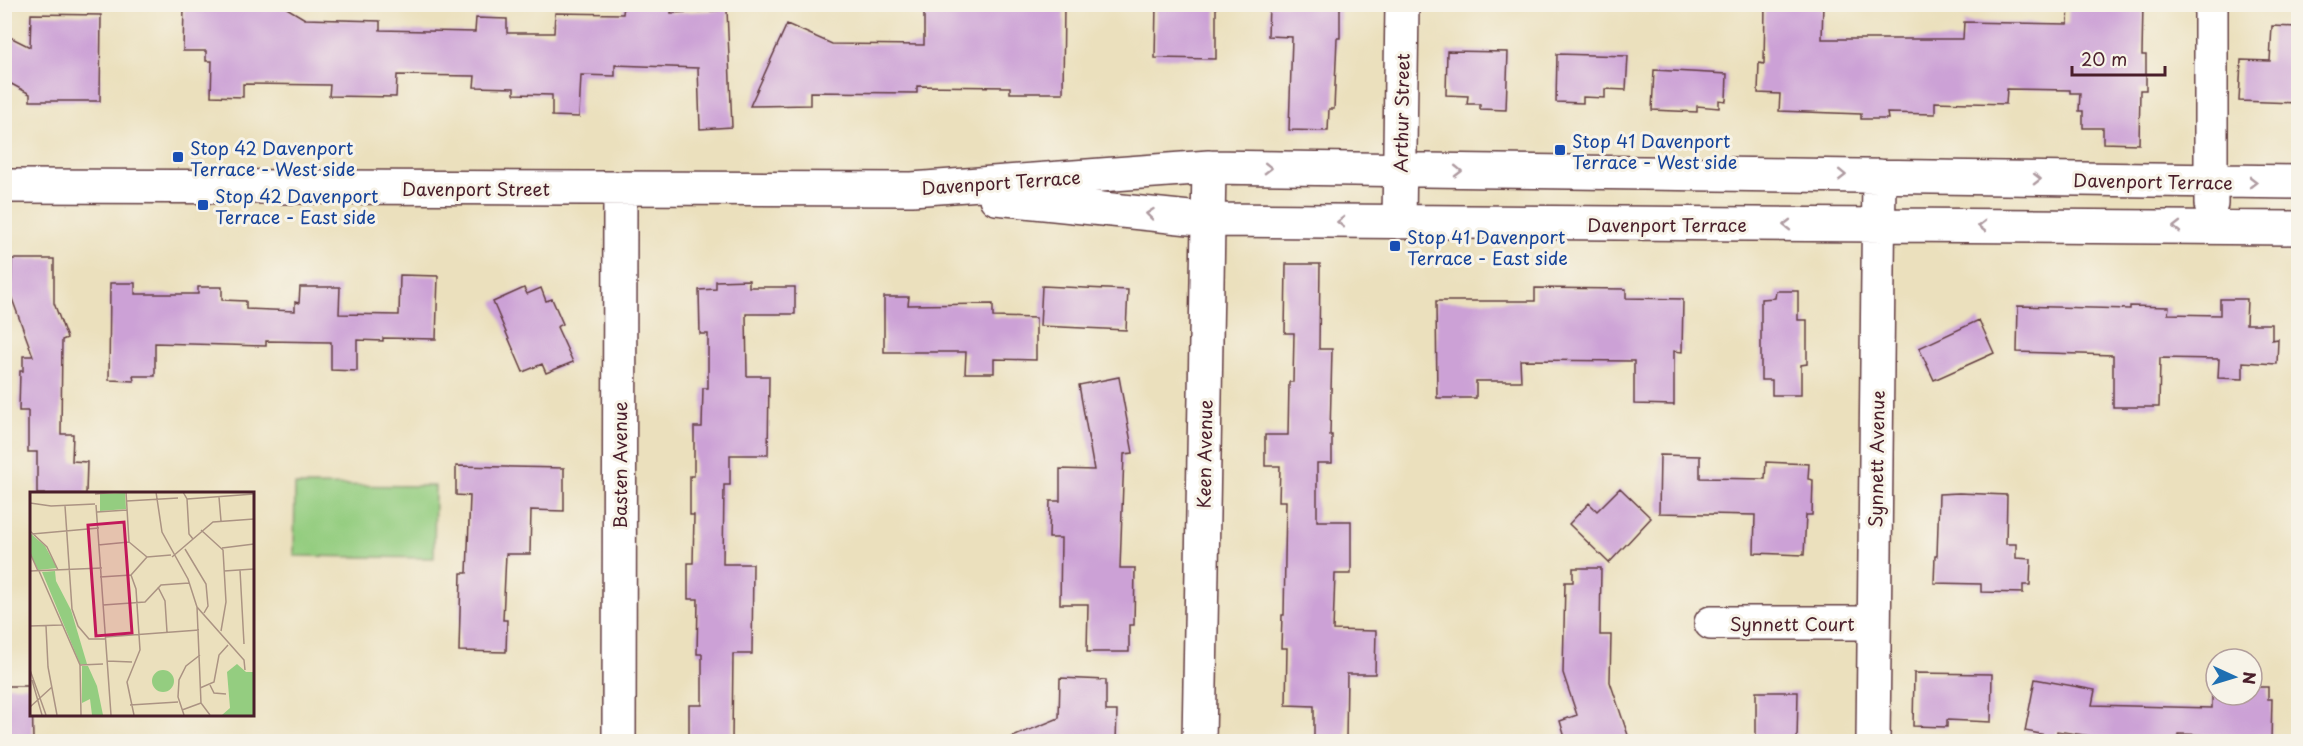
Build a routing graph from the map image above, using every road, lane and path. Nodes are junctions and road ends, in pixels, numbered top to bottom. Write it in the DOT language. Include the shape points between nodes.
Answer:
graph roads {
  1 [pos="1402,4"];
  2 [pos="2211,4"];
  3 [pos="1209,167"];
  4 [pos="1400,170"];
  5 [pos="1880,176"];
  6 [pos="2211,182"];
  7 [pos="2298,182"];
  8 [pos="4,186"];
  9 [pos="620,189"];
  10 [pos="912,189"];
  11 [pos="1209,220"];
  12 [pos="1399,222"];
  13 [pos="1880,225"];
  14 [pos="2211,227"];
  15 [pos="2298,228"];
  16 [pos="1712,622"];
  17 [pos="1873,623"];
  18 [pos="619,741"];
  19 [pos="1199,741"];
  20 [pos="1873,741"];
  1 -- 4 [label="street, Arthur Street"];
  2 -- 6 [label="street"];
  3 -- 4 [label="street, Davenport Terrace, one-way"];
  3 -- 10 [label="street, Davenport Terrace"];
  3 -- 11 [label="street, Keen Avenue"];
  4 -- 5 [label="street, Davenport Terrace, one-way"];
  4 -- 12 [label="street, Arthur Street"];
  5 -- 6 [label="street, Davenport Terrace, one-way"];
  5 -- 13 [label="street, Synnett Avenue"];
  6 -- 7 [label="street, Davenport Terrace, one-way"];
  6 -- 14 [label="street"];
  8 -- 9 [label="street, Davenport Street"];
  9 -- 10 [label="street, Davenport Street"];
  9 -- 18 [label="street, Basten Avenue"];
  11 -- 10 [label="street, Davenport Terrace, one-way"];
  12 -- 11 [label="street, Davenport Terrace, one-way"];
  11 -- 19 [label="street, Keen Avenue"];
  13 -- 12 [label="street, Davenport Terrace, one-way"];
  14 -- 13 [label="street, Davenport Terrace, one-way"];
  13 -- 17 [label="street, Synnett Avenue"];
  14 -- 15 [label="street, Davenport Terrace"];
  16 -- 17 [label="street, Synnett Court"];
  17 -- 20 [label="street, Synnett Avenue"];
}
